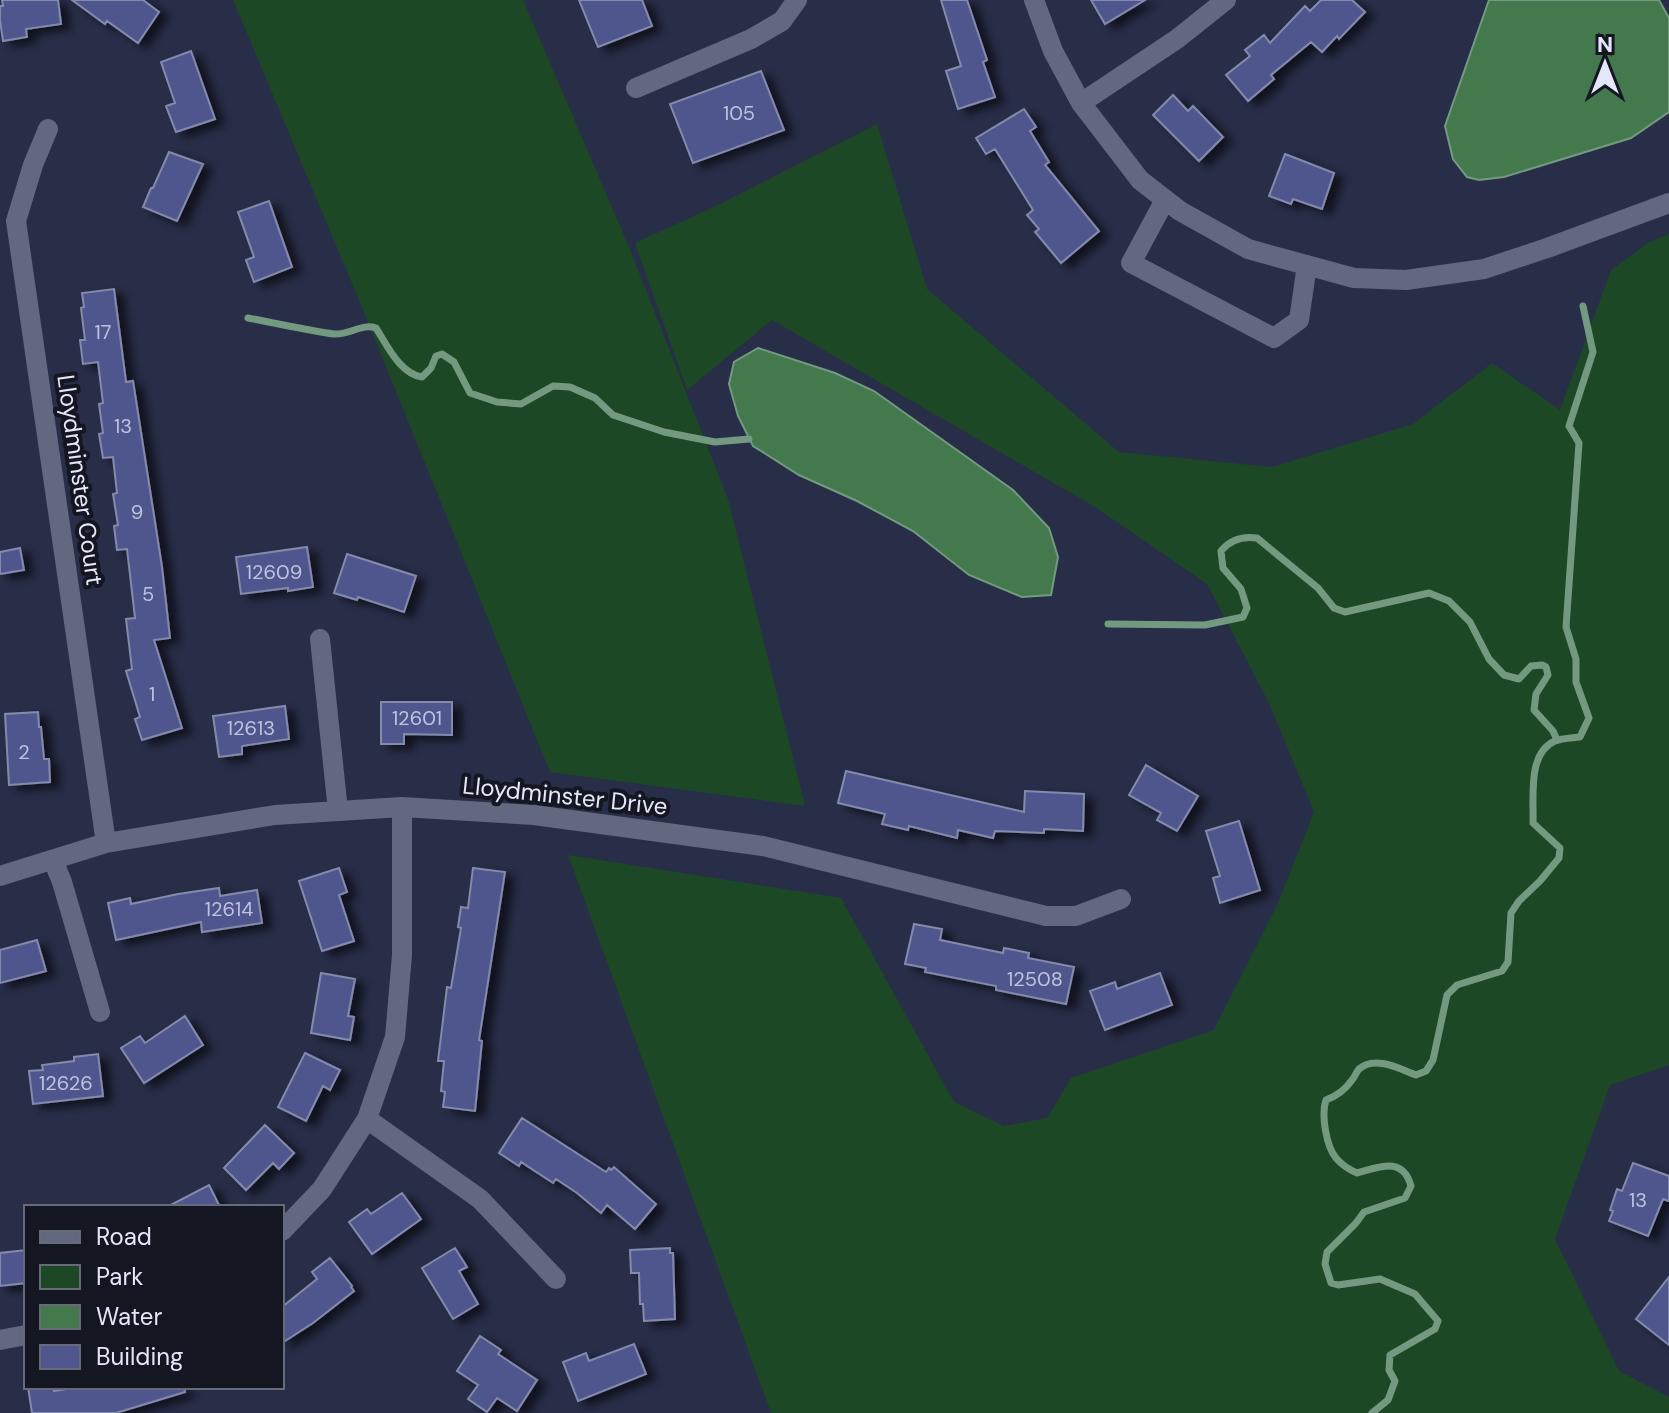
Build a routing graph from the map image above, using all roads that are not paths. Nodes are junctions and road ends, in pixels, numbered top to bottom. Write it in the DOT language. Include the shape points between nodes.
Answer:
graph roads {
  1 [pos="797,0"];
  2 [pos="1034,0"];
  3 [pos="1226,0"];
  4 [pos="636,88"];
  5 [pos="1081,103"];
  6 [pos="48,129"];
  7 [pos="1165,200"];
  8 [pos="1669,203"];
  9 [pos="1307,265"];
  10 [pos="320,639"];
  11 [pos="402,807"];
  12 [pos="338,811"];
  13 [pos="106,843"];
  14 [pos="53,860"];
  15 [pos="0,876"];
  16 [pos="1121,899"];
  17 [pos="100,1012"];
  18 [pos="367,1119"];
  19 [pos="284,1229"];
  20 [pos="556,1279"];
  21 [pos="24,1335"];
  22 [pos="0,1340"];
  1 -- 4 [label="street" via="782,21 751,39"];
  2 -- 5 [label="street"];
  3 -- 5 [label="street"];
  5 -- 7 [label="street" via="1140,180"];
  6 -- 13 [label="street, Lloydminster Court" via="16,221"];
  7 -- 9 [label="street" via="1248,249"];
  7 -- 9 [label="street" via="1131,263 1274,338 1299,320"];
  8 -- 9 [label="street" via="1484,269 1406,280 1354,278"];
  10 -- 12 [label="street"];
  11 -- 12 [label="street, Lloydminster Drive"];
  11 -- 16 [label="street, Lloydminster Drive" via="534,815 763,846 1046,916 1076,916"];
  11 -- 18 [label="street" via="402,955 395,1037"];
  12 -- 13 [label="street, Lloydminster Drive" via="275,815"];
  13 -- 14 [label="street, Lloydminster Drive"];
  14 -- 15 [label="street, Lloydminster Drive"];
  14 -- 17 [label="street"];
  18 -- 19 [label="street" via="322,1189"];
  18 -- 20 [label="street" via="480,1199"];
  21 -- 22 [label="street"];
}
